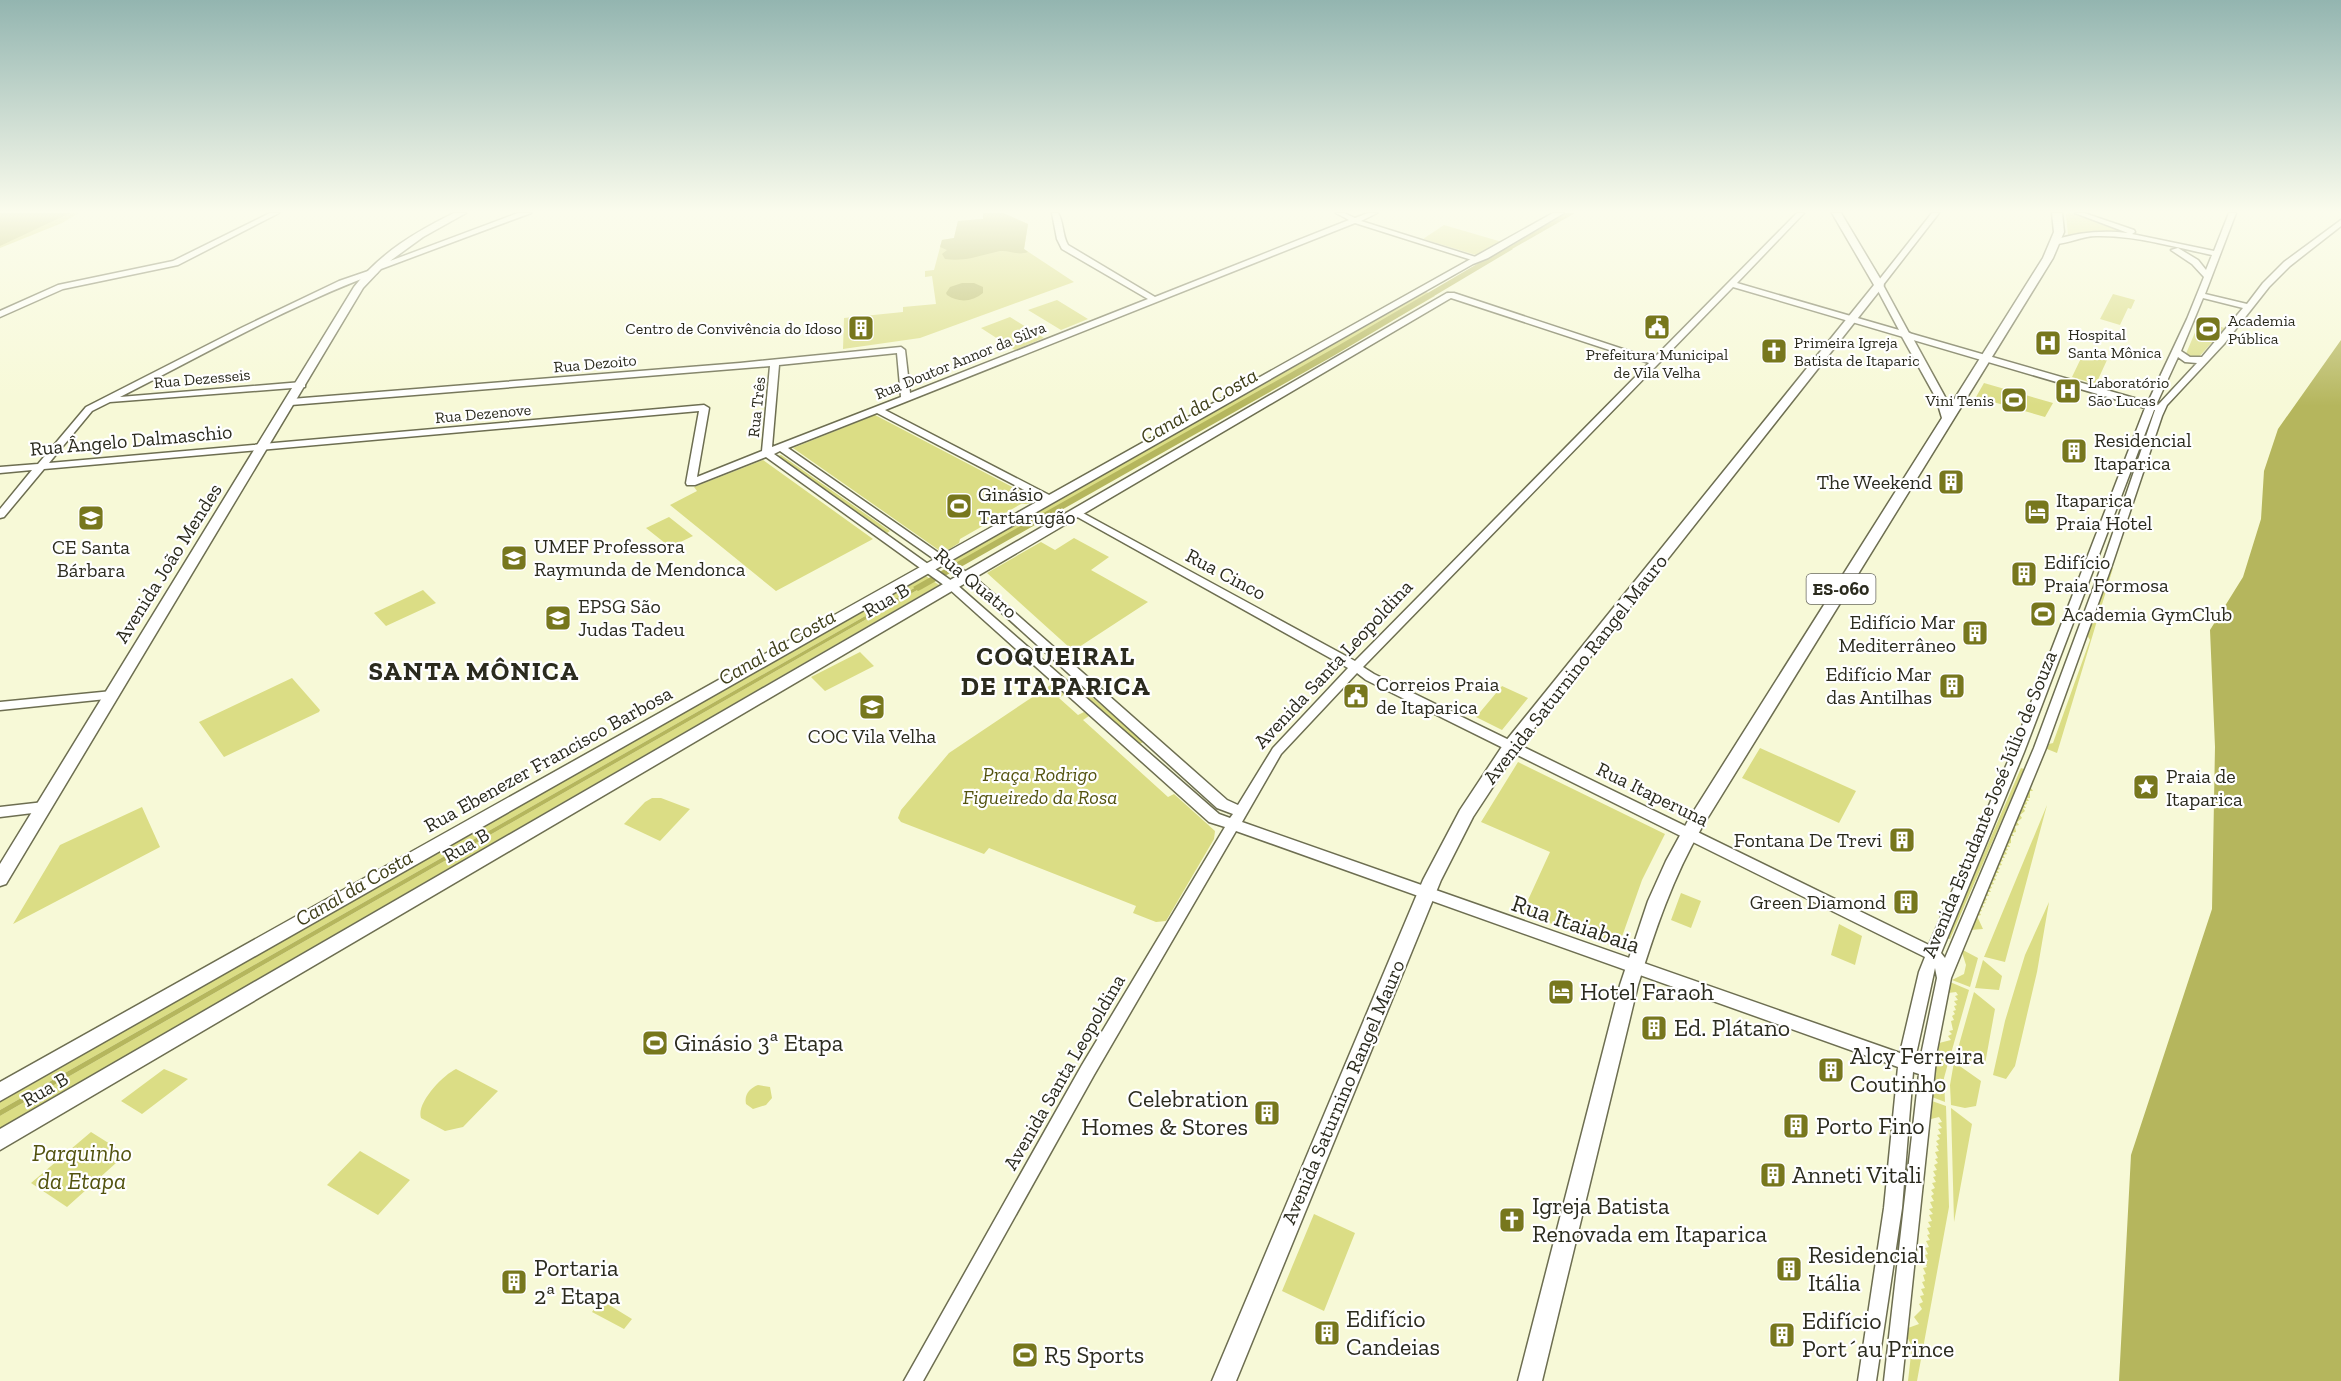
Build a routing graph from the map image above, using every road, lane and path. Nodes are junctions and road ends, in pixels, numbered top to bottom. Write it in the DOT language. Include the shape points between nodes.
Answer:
graph roads {
  1 [pos="106,277"];
  2 [pos="360,277"];
  3 [pos="368,277"];
  4 [pos="1117,277"];
  5 [pos="1212,277"];
  6 [pos="1455,277"];
  7 [pos="1737,277"];
  8 [pos="1874,277"];
  9 [pos="1884,277"];
  10 [pos="2035,277"];
  11 [pos="2208,277"];
  12 [pos="2274,277"];
  13 [pos="1730,284"];
  14 [pos="1878,285"];
  15 [pos="1438,291"];
  16 [pos="2200,296"];
  17 [pos="1155,300"];
  18 [pos="2249,308"];
  19 [pos="0,314"];
  20 [pos="1851,319"];
  21 [pos="1906,335"];
  22 [pos="2177,352"];
  23 [pos="1986,358"];
  24 [pos="2204,360"];
  25 [pos="1654,362"];
  26 [pos="775,363"];
  27 [pos="302,385"];
  28 [pos="906,399"];
  29 [pos="105,401"];
  30 [pos="291,402"];
  31 [pos="2156,408"];
  32 [pos="877,409"];
  33 [pos="1948,418"];
  34 [pos="264,447"];
  35 [pos="781,448"];
  36 [pos="767,453"];
  37 [pos="40,467"];
  38 [pos="0,470"];
  39 [pos="691,483"];
  40 [pos="1049,499"];
  41 [pos="1077,514"];
  42 [pos="0,515"];
  43 [pos="937,565"];
  44 [pos="956,579"];
  45 [pos="1356,667"];
  46 [pos="112,695"];
  47 [pos="0,706"];
  48 [pos="1152,742"];
  49 [pos="1511,746"];
  50 [pos="1138,751"];
  51 [pos="1182,767"];
  52 [pos="1167,777"];
  53 [pos="44,807"];
  54 [pos="1239,811"];
  55 [pos="0,812"];
  56 [pos="1231,825"];
  57 [pos="1689,834"];
  58 [pos="0,879"];
  59 [pos="1426,895"];
  60 [pos="1933,954"];
  61 [pos="1634,968"];
  62 [pos="1944,978"];
  63 [pos="1906,1062"];
  64 [pos="1927,1070"];
  65 [pos="0,1092"];
  66 [pos="0,1140"];
  67 [pos="913,1381"];
  68 [pos="1224,1381"];
  69 [pos="1530,1381"];
  70 [pos="1867,1381"];
  71 [pos="1893,1381"];
  1 -- 19 [label="street" via="61,287"];
  2 -- 29 [label="street" via="265,320"];
  3 -- 27 [label="main road, Avenida João Mendes"];
  4 -- 17 [label="street"];
  5 -- 17 [label="street, Rua Doutor Annor da Silva"];
  6 -- 15 [label="main road"];
  7 -- 13 [label="street, Avenida Santa Leopoldina"];
  8 -- 14 [label="main road"];
  9 -- 14 [label="street, Avenida Saturnino Rangel Mauro"];
  10 -- 23 [label="main road, ES-060"];
  11 -- 16 [label="street"];
  12 -- 18 [label="street, Avenida Estudante José Júlio de Souza"];
  13 -- 20 [label="street"];
  13 -- 25 [label="street, Avenida Santa Leopoldina"];
  14 -- 20 [label="main road, Avenida Saturnino Rangel Mauro"];
  14 -- 21 [label="street"];
  15 -- 25 [label="street"];
  15 -- 40 [label="main road, Rua Ebenezer Francisco Barbosa"];
  15 -- 41 [label="main road, Rua B"];
  16 -- 18 [label="street"];
  16 -- 22 [label="street"];
  17 -- 28 [label="street, Rua Doutor Annor da Silva"];
  18 -- 24 [label="street, Avenida Estudante José Júlio de Souza"];
  20 -- 21 [label="street"];
  20 -- 49 [label="main road, Avenida Saturnino Rangel Mauro"];
  21 -- 23 [label="street"];
  21 -- 33 [label="main road" via="1942,398"];
  22 -- 24 [label="street" via="2188,360"];
  22 -- 31 [label="street"];
  23 -- 31 [label="street"];
  23 -- 33 [label="main road, ES-060"];
  24 -- 31 [label="street, Avenida Estudante José Júlio de Souza"];
  25 -- 45 [label="street, Avenida Santa Leopoldina"];
  26 -- 28 [label="street, Rua Dezoito" via="901,350"];
  26 -- 30 [label="street, Rua Dezoito"];
  26 -- 36 [label="street, Rua Três"];
  27 -- 29 [label="street, Rua Dezesseis"];
  27 -- 30 [label="main road, Avenida João Mendes"];
  28 -- 32 [label="street, Rua Doutor Annor da Silva"];
  29 -- 37 [label="street" via="89,409"];
  30 -- 34 [label="main road, Avenida João Mendes"];
  31 -- 60 [label="street, Avenida Estudante José Júlio de Souza"];
  31 -- 62 [label="street, Avenida Estudante José Júlio de Souza" via="2040,748"];
  32 -- 35 [label="street, Rua Doutor Annor da Silva"];
  32 -- 40 [label="street"];
  33 -- 57 [label="main road, ES-060"];
  34 -- 37 [label="street, Rua Ângelo Dalmaschio"];
  34 -- 39 [label="street, Rua Dezenove" via="704,408"];
  34 -- 46 [label="main road, Avenida João Mendes"];
  35 -- 36 [label="street, Rua Doutor Annor da Silva"];
  35 -- 43 [label="street, Rua Quatro"];
  36 -- 39 [label="street, Rua Doutor Annor da Silva"];
  36 -- 43 [label="street, Rua Quatro"];
  37 -- 38 [label="street, Rua Ângelo Dalmaschio"];
  37 -- 42 [label="street"];
  40 -- 43 [label="main road, Rua Ebenezer Francisco Barbosa"];
  41 -- 44 [label="main road, Rua B"];
  41 -- 45 [label="street, Rua Cinco"];
  43 -- 44 [label="street, Rua Quatro"];
  43 -- 44 [label="street, Rua Quatro"];
  43 -- 65 [label="main road, Rua Ebenezer Francisco Barbosa"];
  44 -- 48 [label="street, Rua Quatro"];
  44 -- 50 [label="street, Rua Quatro"];
  44 -- 66 [label="main road, Rua B"];
  45 -- 49 [label="street, Rua Itaperuna"];
  45 -- 54 [label="street, Avenida Santa Leopoldina" via="1283,743"];
  46 -- 47 [label="street"];
  46 -- 53 [label="main road, Avenida João Mendes"];
  48 -- 50 [label="street"];
  48 -- 51 [label="street, Rua Quatro"];
  49 -- 57 [label="street, Rua Itaperuna"];
  49 -- 59 [label="main road, Avenida Saturnino Rangel Mauro" via="1459,827"];
  50 -- 52 [label="street, Rua Quatro"];
  51 -- 52 [label="street"];
  51 -- 54 [label="street, Rua Quatro" via="1225,806"];
  52 -- 56 [label="street, Rua Quatro" via="1210,816"];
  53 -- 55 [label="street"];
  53 -- 58 [label="main road, Avenida João Mendes"];
  54 -- 56 [label="street, Avenida Santa Leopoldina"];
  56 -- 59 [label="street, Rua Itaiabaia"];
  56 -- 67 [label="street, Avenida Santa Leopoldina"];
  57 -- 60 [label="street, Rua Itaperuna"];
  57 -- 61 [label="main road, ES-060" via="1654,907"];
  59 -- 61 [label="street, Rua Itaiabaia"];
  59 -- 68 [label="main road, Avenida Saturnino Rangel Mauro"];
  60 -- 62 [label="street" via="1942,964"];
  60 -- 63 [label="street, Avenida Estudante José Júlio de Souza"];
  61 -- 63 [label="street, Rua Itaiabaia"];
  61 -- 69 [label="main road, ES-060"];
  62 -- 64 [label="street, Avenida Estudante José Júlio de Souza"];
  63 -- 64 [label="street, Rua Itaiabaia"];
  63 -- 70 [label="street, Avenida Estudante José Júlio de Souza" via="1893,1208"];
  64 -- 71 [label="street, Avenida Estudante José Júlio de Souza"];
}
